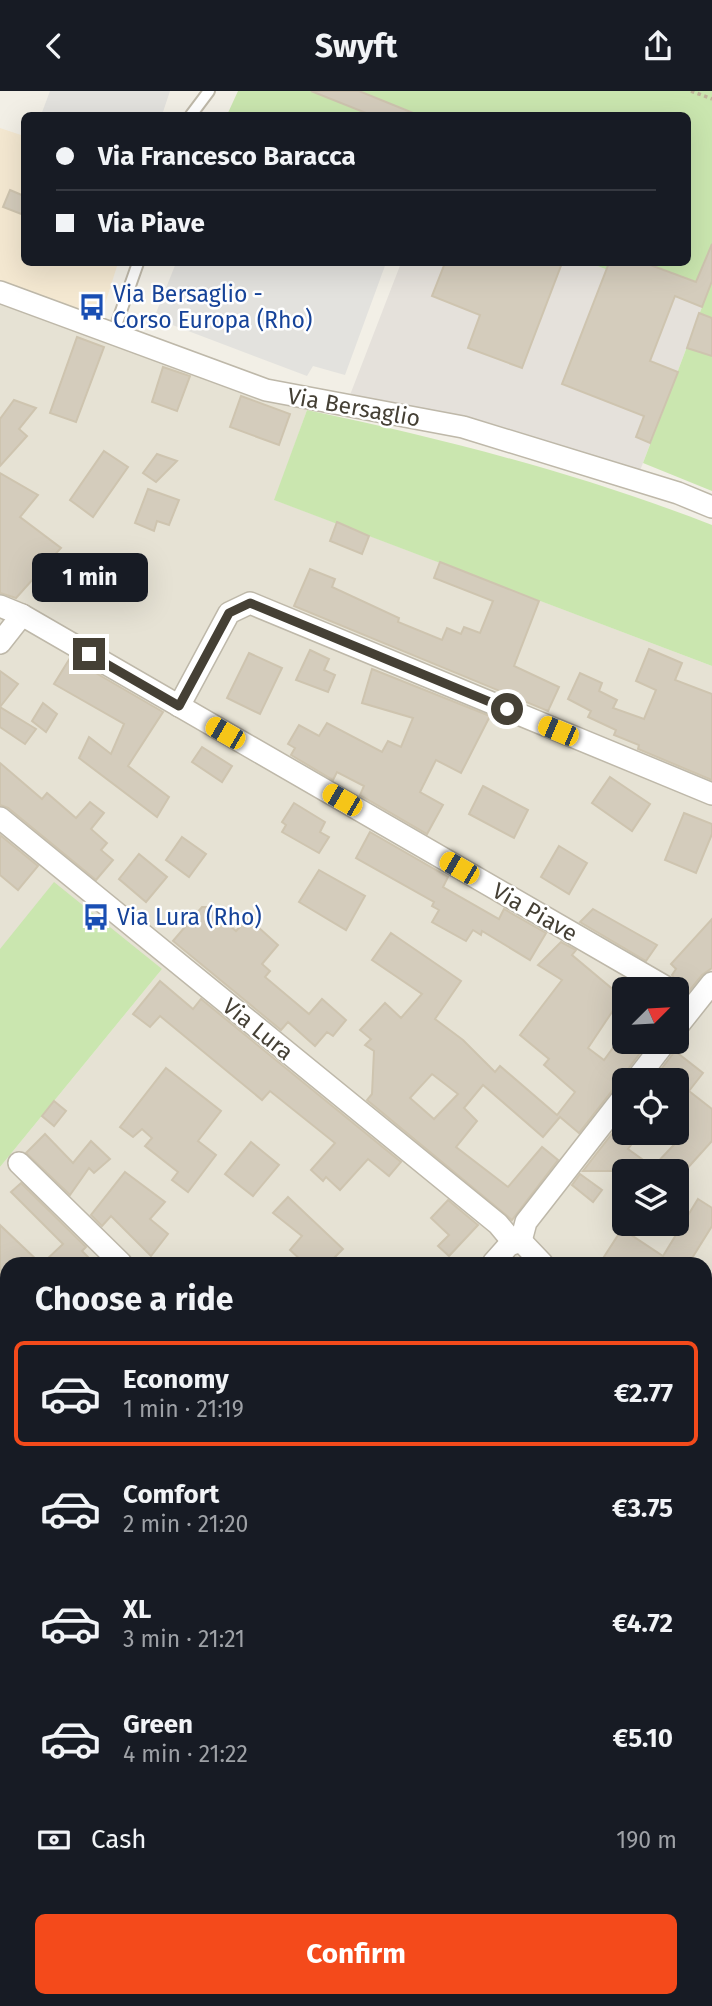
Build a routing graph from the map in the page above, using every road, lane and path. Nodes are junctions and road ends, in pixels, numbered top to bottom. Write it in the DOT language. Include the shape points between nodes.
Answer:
graph roads {
  1 [pos="209,91"];
  2 [pos="691,91"];
  3 [pos="712,99"];
  4 [pos="193,112"];
  5 [pos="137,266"];
  6 [pos="0,292"];
  7 [pos="113,334"];
  8 [pos="712,507"];
  9 [pos="0,606"];
  10 [pos="22,615"];
  11 [pos="0,643"];
  12 [pos="179,706"];
  13 [pos="712,794"];
  14 [pos="0,818"];
  15 [pos="648,977"];
  16 [pos="712,983"];
  17 [pos="690,997"];
  18 [pos="656,1054"];
  19 [pos="645,1068"];
  20 [pos="612,1112"];
  21 [pos="19,1163"];
  22 [pos="517,1242"];
  23 [pos="115,1257"];
  24 [pos="498,1257"];
  25 [pos="535,1257"];
  1 -- 4 [label="lane"];
  2 -- 3 [label="path"];
  5 -- 7 [label="lane"];
  6 -- 7 [label="street, Via Bersaglio"];
  7 -- 8 [label="street, Via Bersaglio" via="282,394 463,427"];
  9 -- 10 [label="street, Via Piave"];
  10 -- 11 [label="street"];
  10 -- 12 [label="street, Via Piave"];
  12 -- 13 [label="street" via="229,613 250,603"];
  12 -- 15 [label="street, Via Piave"];
  14 -- 22 [label="street, Via Lura"];
  16 -- 17 [label="street"];
  18 -- 19 [label="street"];
  20 -- 22 [label="street" via="526,1222"];
  21 -- 23 [label="street"];
  22 -- 24 [label="street"];
  22 -- 25 [label="street, Via Lura"];
}
